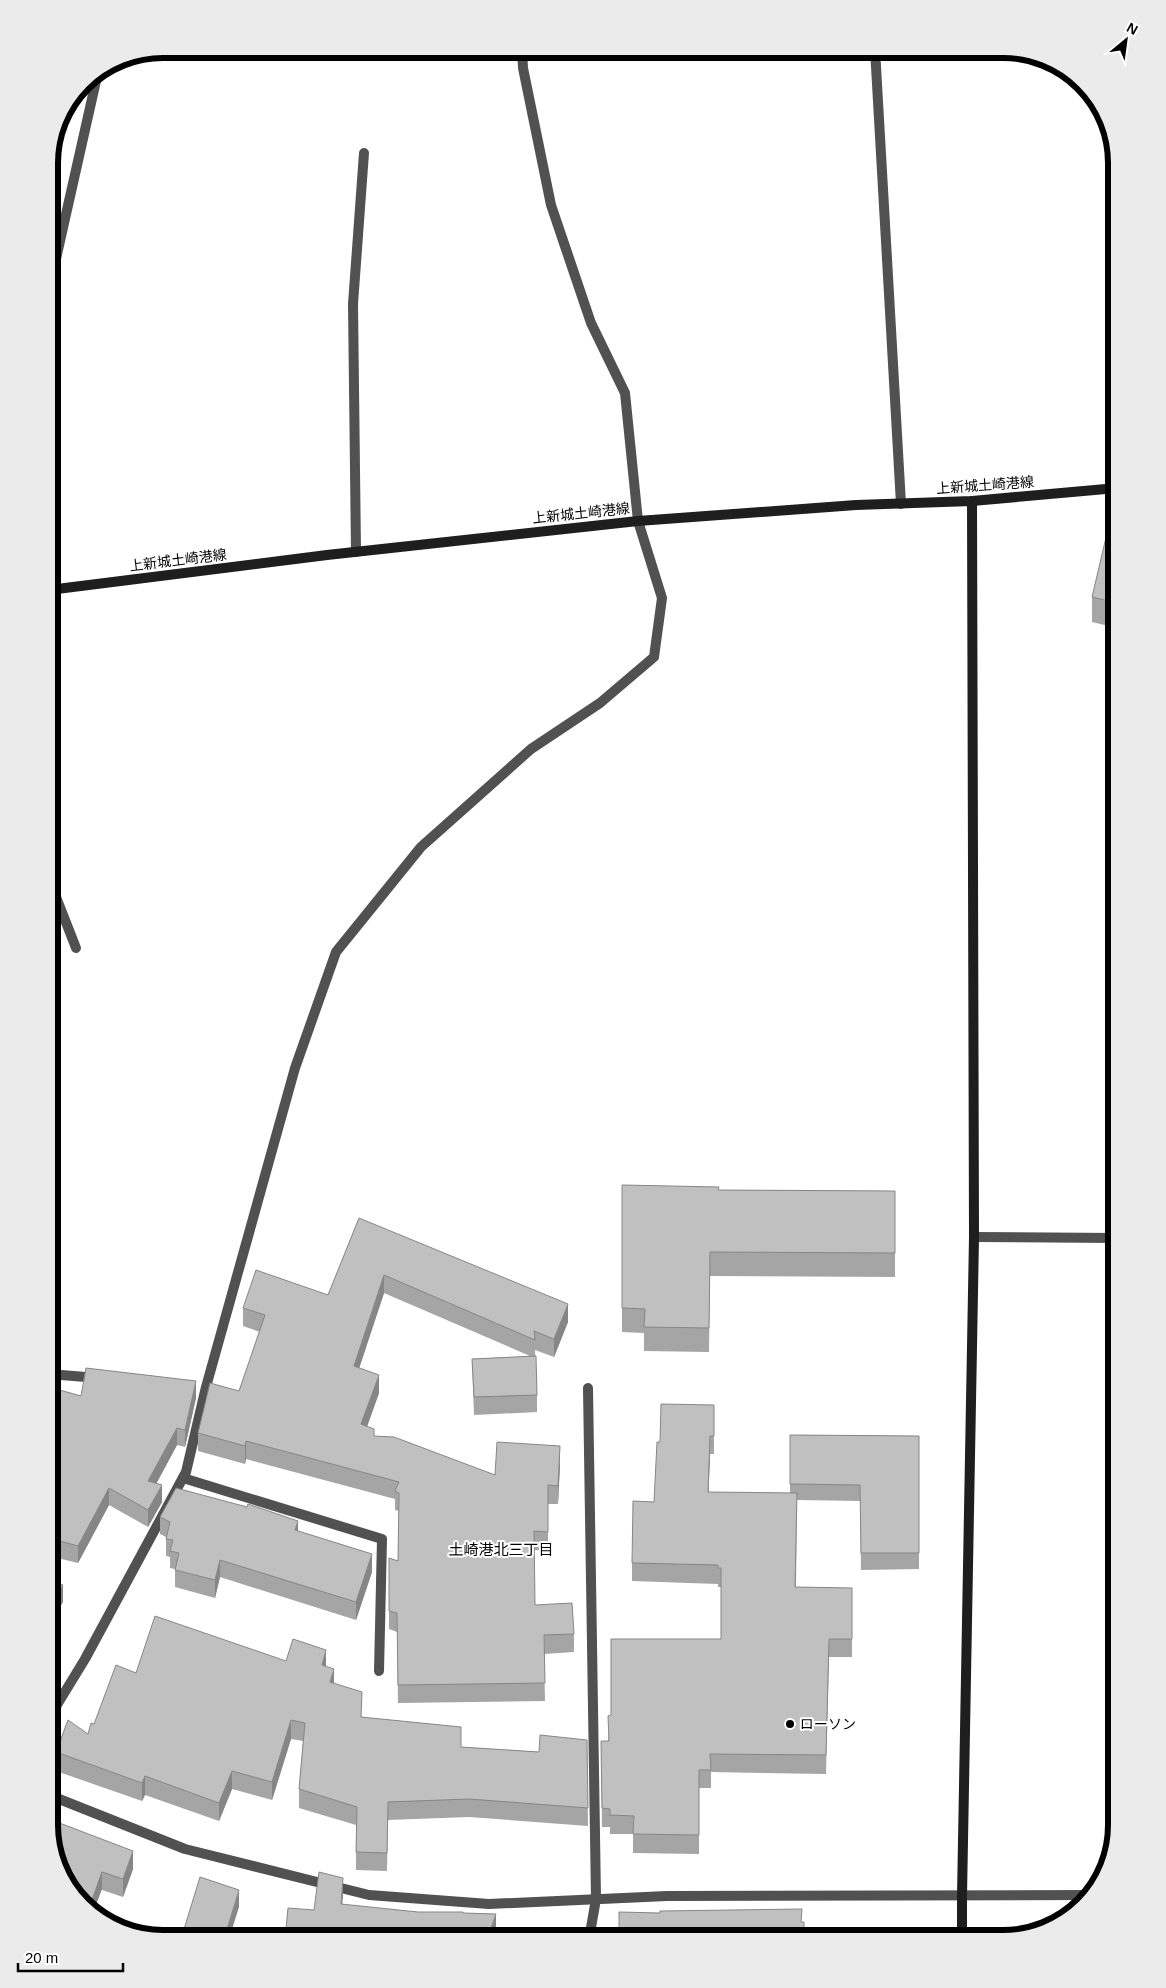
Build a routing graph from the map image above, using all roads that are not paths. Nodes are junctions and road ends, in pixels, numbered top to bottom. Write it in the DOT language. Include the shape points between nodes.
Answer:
graph roads {
  1 [pos="522,58"];
  2 [pos="875,58"];
  3 [pos="96,82"];
  4 [pos="364,153"];
  5 [pos="58,250"];
  6 [pos="1108,489"];
  7 [pos="972,501"];
  8 [pos="901,504"];
  9 [pos="638,521"];
  10 [pos="356,552"];
  11 [pos="58,589"];
  12 [pos="58,901"];
  13 [pos="76,948"];
  14 [pos="974,1237"];
  15 [pos="1108,1238"];
  16 [pos="57,1375"];
  17 [pos="108,1379"];
  18 [pos="588,1388"];
  19 [pos="183,1478"];
  20 [pos="379,1671"];
  21 [pos="57,1705"];
  22 [pos="57,1798"];
  23 [pos="1082,1895"];
  24 [pos="962,1896"];
  25 [pos="596,1898"];
  26 [pos="591,1930"];
  27 [pos="962,1930"];
  1 -- 9 [label="street" via="550,205 591,323 625,393"];
  2 -- 8 [label="street"];
  3 -- 5 [label="street"];
  4 -- 10 [label="street" via="353,304"];
  6 -- 7 [label="street, 上新城土崎港線"];
  7 -- 8 [label="street, 上新城土崎港線"];
  7 -- 14 [label="street"];
  8 -- 9 [label="street, 上新城土崎港線"];
  9 -- 10 [label="street, 上新城土崎港線"];
  9 -- 19 [label="street" via="662,598 654,657 600,703 531,749 421,847 336,952 295,1068 201,1387"];
  10 -- 11 [label="street, 上新城土崎港線"];
  12 -- 13 [label="street"];
  14 -- 15 [label="street"];
  14 -- 24 [label="street"];
  16 -- 17 [label="street"];
  18 -- 25 [label="street"];
  19 -- 20 [label="street" via="382,1539"];
  19 -- 21 [label="street"];
  22 -- 25 [label="street" via="185,1849 369,1895 489,1904"];
  23 -- 24 [label="street"];
  24 -- 25 [label="street"];
  24 -- 27 [label="street"];
  25 -- 26 [label="street"];
}
